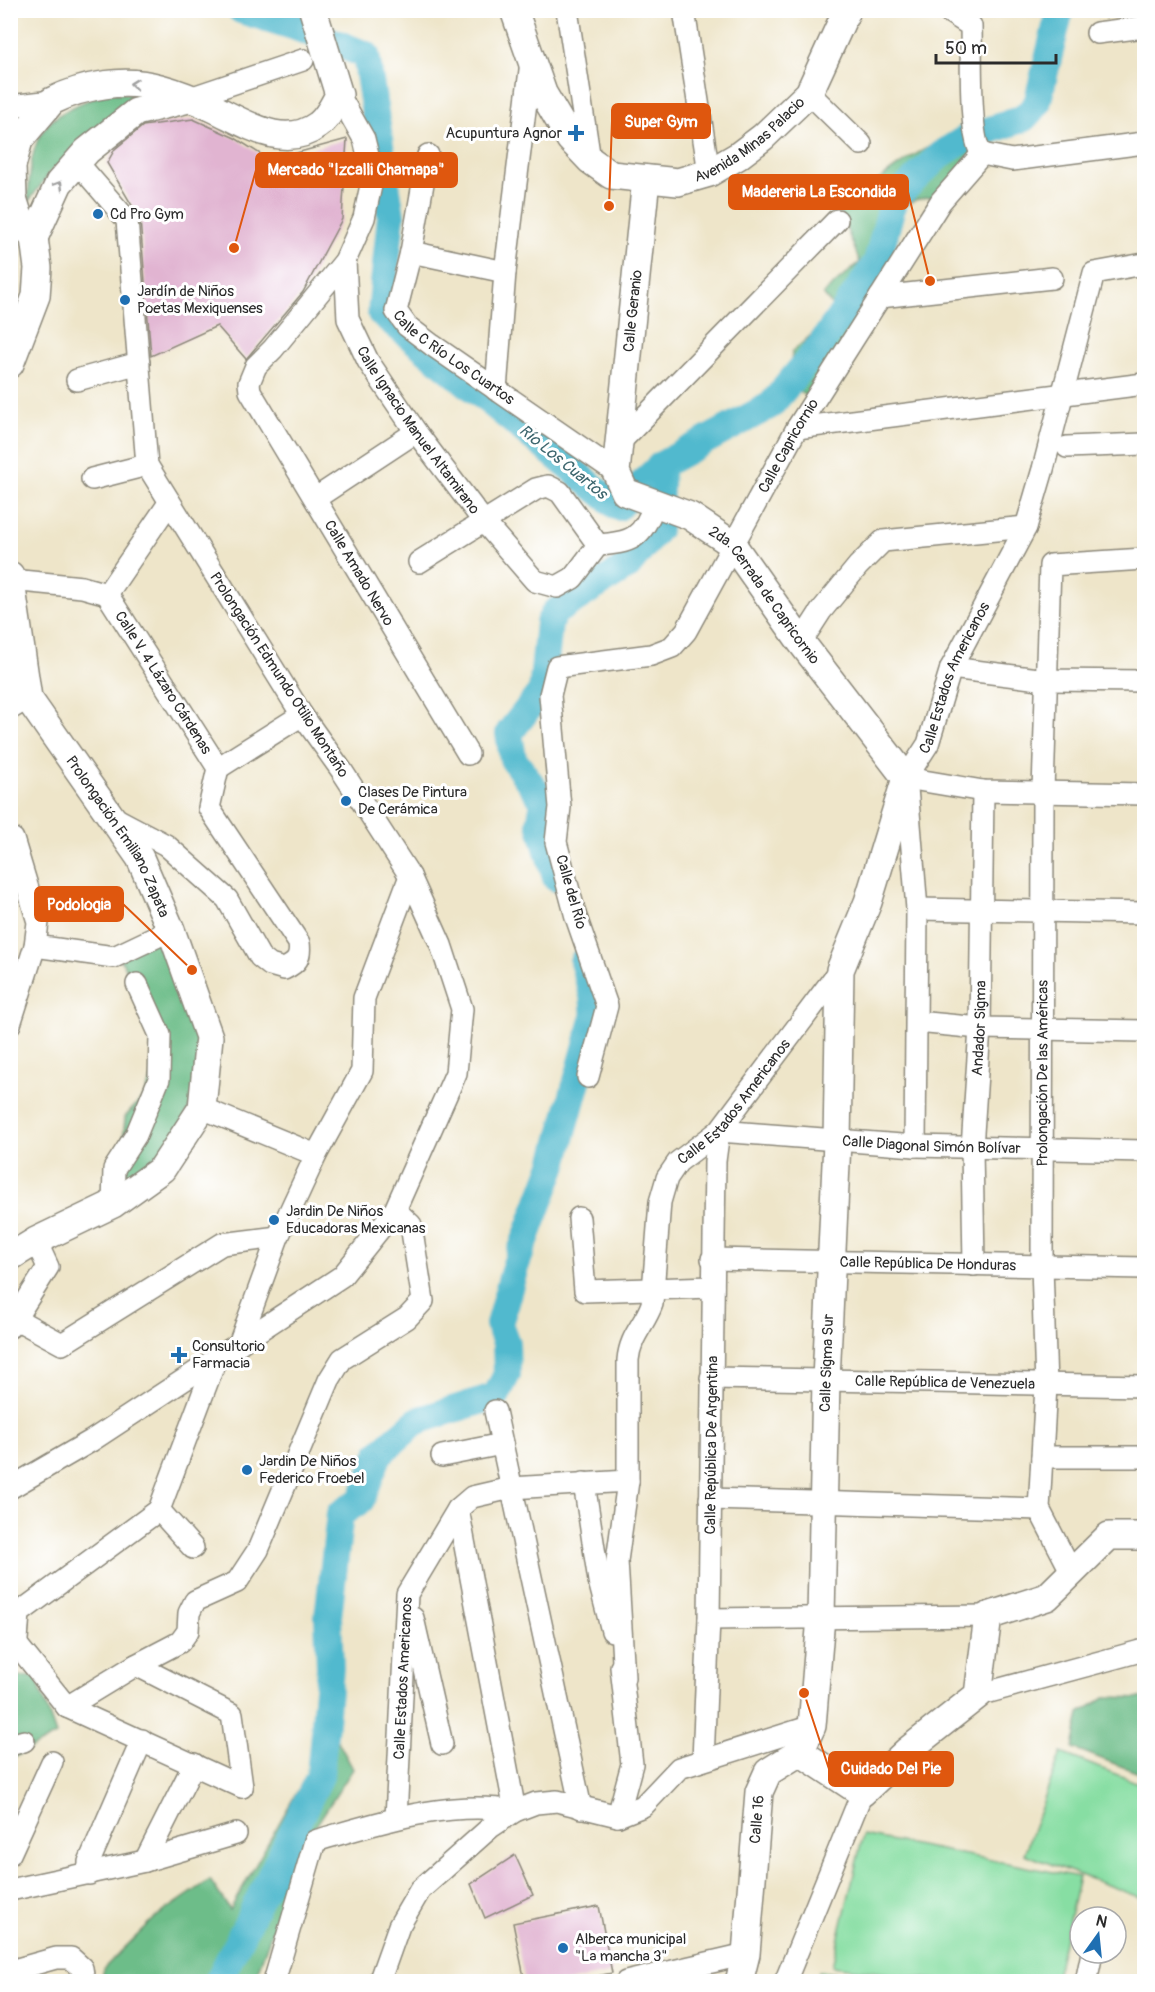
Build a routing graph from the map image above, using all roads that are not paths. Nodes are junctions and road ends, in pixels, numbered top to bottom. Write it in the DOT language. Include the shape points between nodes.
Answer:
graph roads {
  1 [pos="313,10"];
  2 [pos="514,10"];
  3 [pos="567,10"];
  4 [pos="684,10"];
  5 [pos="847,10"];
  6 [pos="946,10"];
  7 [pos="1144,27"];
  8 [pos="1097,33"];
  9 [pos="303,60"];
  10 [pos="531,60"];
  11 [pos="809,93"];
  12 [pos="339,95"];
  13 [pos="190,98"];
  14 [pos="52,101"];
  15 [pos="10,106"];
  16 [pos="1144,143"];
  17 [pos="861,144"];
  18 [pos="979,149"];
  19 [pos="428,155"];
  20 [pos="590,160"];
  21 [pos="76,161"];
  22 [pos="11,169"];
  23 [pos="709,173"];
  24 [pos="646,179"];
  25 [pos="837,220"];
  26 [pos="34,238"];
  27 [pos="411,252"];
  28 [pos="345,261"];
  29 [pos="1144,264"];
  30 [pos="505,272"];
  31 [pos="1053,278"];
  32 [pos="880,297"];
  33 [pos="140,363"];
  34 [pos="10,364"];
  35 [pos="76,380"];
  36 [pos="1144,384"];
  37 [pos="496,390"];
  38 [pos="1060,397"];
  39 [pos="796,428"];
  40 [pos="417,432"];
  41 [pos="620,442"];
  42 [pos="1144,444"];
  43 [pos="1067,447"];
  44 [pos="147,465"];
  45 [pos="92,479"];
  46 [pos="621,482"];
  47 [pos="316,498"];
  48 [pos="169,503"];
  49 [pos="654,505"];
  50 [pos="484,522"];
  51 [pos="1026,527"];
  52 [pos="732,544"];
  53 [pos="598,545"];
  54 [pos="1144,559"];
  55 [pos="419,561"];
  56 [pos="10,575"];
  57 [pos="11,580"];
  58 [pos="106,594"];
  59 [pos="801,642"];
  60 [pos="557,667"];
  61 [pos="951,668"];
  62 [pos="1047,680"];
  63 [pos="1144,681"];
  64 [pos="19,703"];
  65 [pos="302,715"];
  66 [pos="468,754"];
  67 [pos="218,768"];
  68 [pos="906,778"];
  69 [pos="983,790"];
  70 [pos="1043,791"];
  71 [pos="1144,794"];
  72 [pos="113,817"];
  73 [pos="10,840"];
  74 [pos="410,876"];
  75 [pos="916,909"];
  76 [pos="979,911"];
  77 [pos="1045,912"];
  78 [pos="1144,913"];
  79 [pos="171,930"];
  80 [pos="35,946"];
  81 [pos="840,970"];
  82 [pos="137,984"];
  83 [pos="11,1022"];
  84 [pos="917,1022"];
  85 [pos="980,1028"];
  86 [pos="1044,1030"];
  87 [pos="1144,1031"];
  88 [pos="588,1077"];
  89 [pos="202,1108"];
  90 [pos="719,1131"];
  91 [pos="837,1142"];
  92 [pos="915,1146"];
  93 [pos="972,1148"];
  94 [pos="1042,1148"];
  95 [pos="1144,1151"];
  96 [pos="316,1155"];
  97 [pos="113,1204"];
  98 [pos="395,1210"];
  99 [pos="579,1218"];
  100 [pos="278,1237"];
  101 [pos="36,1241"];
  102 [pos="10,1257"];
  103 [pos="712,1259"];
  104 [pos="831,1261"];
  105 [pos="974,1265"];
  106 [pos="1042,1266"];
  107 [pos="1144,1268"];
  108 [pos="652,1287"];
  109 [pos="713,1287"];
  110 [pos="13,1323"];
  111 [pos="238,1344"];
  112 [pos="216,1359"];
  113 [pos="711,1378"];
  114 [pos="826,1380"];
  115 [pos="1046,1386"];
  116 [pos="1144,1386"];
  117 [pos="495,1411"];
  118 [pos="502,1444"];
  119 [pos="442,1456"];
  120 [pos="1144,1456"];
  121 [pos="1042,1457"];
  122 [pos="628,1481"];
  123 [pos="584,1483"];
  124 [pos="10,1488"];
  125 [pos="511,1488"];
  126 [pos="710,1499"];
  127 [pos="825,1501"];
  128 [pos="458,1509"];
  129 [pos="1039,1509"];
  130 [pos="159,1510"];
  131 [pos="1144,1536"];
  132 [pos="193,1548"];
  133 [pos="1072,1573"];
  134 [pos="407,1594"];
  135 [pos="988,1616"];
  136 [pos="821,1617"];
  137 [pos="709,1619"];
  138 [pos="14,1638"];
  139 [pos="1144,1650"];
  140 [pos="136,1665"];
  141 [pos="624,1678"];
  142 [pos="978,1695"];
  143 [pos="67,1707"];
  144 [pos="812,1726"];
  145 [pos="142,1740"];
  146 [pos="442,1744"];
  147 [pos="800,1752"];
  148 [pos="704,1760"];
  149 [pos="52,1762"];
  150 [pos="194,1764"];
  151 [pos="862,1793"];
  152 [pos="580,1808"];
  153 [pos="516,1811"];
  154 [pos="618,1816"];
  155 [pos="396,1818"];
  156 [pos="236,1834"];
  157 [pos="10,1854"];
  158 [pos="145,1861"];
  159 [pos="89,1874"];
  160 [pos="10,1890"];
  161 [pos="746,1954"];
  162 [pos="1090,1965"];
  163 [pos="10,1971"];
  164 [pos="84,1982"];
  165 [pos="274,1982"];
  166 [pos="379,1982"];
  167 [pos="626,1982"];
  168 [pos="739,1982"];
  169 [pos="784,1982"];
  170 [pos="1086,1982"];
  1 -- 12 [label="main road"];
  2 -- 10 [label="main road, Avenida Minas Palacio"];
  3 -- 20 [label="street"];
  4 -- 23 [label="street"];
  5 -- 11 [label="main road, Avenida Minas Palacio"];
  6 -- 18 [label="street" via="971,26 973,120"];
  7 -- 8 [label="street"];
  9 -- 13 [label="street"];
  10 -- 20 [label="main road, Avenida Minas Palacio" via="548,102 570,139"];
  10 -- 30 [label="street"];
  11 -- 17 [label="street"];
  11 -- 23 [label="main road, Avenida Minas Palacio" via="763,137"];
  12 -- 13 [label="main road" via="326,118 296,135 250,128"];
  12 -- 28 [label="street" via="364,139 373,176 364,218"];
  13 -- 14 [label="main road, one-way" via="128,83 104,84"];
  13 -- 21 [label="main road" via="136,112"];
  14 -- 15 [label="street"];
  14 -- 22 [label="main road" via="19,140"];
  16 -- 18 [label="street" via="1012,160"];
  18 -- 32 [label="street, Calle Capricornio"];
  19 -- 27 [label="street, Calle C Río Los Cuartos"];
  20 -- 24 [label="main road, Avenida Minas Palacio" via="611,175"];
  26 -- 21 [label="main road, one-way" via="59,183"];
  21 -- 33 [label="street, Prolongación Edmundo Otilio Montaño" via="127,220"];
  22 -- 26 [label="main road" via="13,198 21,223"];
  23 -- 24 [label="main road, Avenida Minas Palacio" via="678,182"];
  24 -- 41 [label="main road, Calle Geranio"];
  25 -- 41 [label="street"];
  26 -- 34 [label="main road" via="36,296"];
  27 -- 30 [label="street"];
  27 -- 37 [label="street, Calle C Río Los Cuartos" via="396,311 407,326"];
  28 -- 40 [label="street, Calle Ignacio Manuel Altamirano" via="348,319 368,361"];
  28 -- 47 [label="street, Calle Amado Nervo" via="256,366 249,383 250,391"];
  29 -- 38 [label="street, Calle Estados Americanos" via="1095,272"];
  30 -- 37 [label="street"];
  31 -- 32 [label="street"];
  32 -- 39 [label="street, Calle Capricornio"];
  33 -- 35 [label="street"];
  33 -- 44 [label="street, Prolongación Edmundo Otilio Montaño"];
  36 -- 38 [label="street"];
  37 -- 46 [label="street, Calle C Río Los Cuartos"];
  38 -- 39 [label="street"];
  38 -- 51 [label="street, Calle Estados Americanos"];
  39 -- 52 [label="street, Calle Capricornio"];
  40 -- 47 [label="street"];
  40 -- 50 [label="street, Calle Ignacio Manuel Altamirano"];
  41 -- 46 [label="main road"];
  42 -- 43 [label="street"];
  44 -- 45 [label="street"];
  44 -- 48 [label="street, Prolongación Edmundo Otilio Montaño"];
  46 -- 49 [label="main road, 2da. Cerrada de Capricornio"];
  47 -- 66 [label="street, Calle Amado Nervo"];
  48 -- 58 [label="street"];
  48 -- 65 [label="street, Prolongación Edmundo Otilio Montaño"];
  49 -- 52 [label="main road, 2da. Cerrada de Capricornio" via="690,516"];
  49 -- 53 [label="street" via="648,524 636,537 620,544"];
  50 -- 53 [label="street" via="536,489 548,486 560,492"];
  50 -- 53 [label="street, Calle Ignacio Manuel Altamirano" via="535,581 556,587 573,578"];
  50 -- 55 [label="street"];
  51 -- 59 [label="street" via="884,541 821,611"];
  51 -- 61 [label="street, Calle Estados Americanos"];
  52 -- 59 [label="main road, 2da. Cerrada de Capricornio"];
  52 -- 60 [label="street, Calle Capricornio" via="686,631 672,647 651,655"];
  54 -- 62 [label="street, Prolongación De las Américas" via="1050,565"];
  56 -- 57 [label="main road, Prolongación Emiliano Zapata"];
  57 -- 58 [label="street" via="82,587"];
  57 -- 64 [label="main road, Prolongación Emiliano Zapata"];
  58 -- 67 [label="street, Calle V. 4 Lázaro Cárdenas"];
  59 -- 68 [label="main road, 2da. Cerrada de Capricornio"];
  60 -- 88 [label="street, Calle del Río" via="550,695 560,807 556,842 607,1006"];
  61 -- 62 [label="street"];
  61 -- 68 [label="street, Calle Estados Americanos" via="928,744"];
  62 -- 63 [label="street"];
  62 -- 70 [label="street, Prolongación De las Américas"];
  64 -- 72 [label="main road, Prolongación Emiliano Zapata"];
  65 -- 67 [label="street"];
  65 -- 74 [label="street, Prolongación Edmundo Otilio Montaño"];
  67 -- 72 [label="street, Calle V. 4 Lázaro Cárdenas" via="209,808 299,943 296,964 284,969 260,957 227,899 166,845"];
  68 -- 69 [label="street"];
  68 -- 75 [label="street"];
  68 -- 81 [label="main road, Calle Estados Americanos" via="868,902"];
  69 -- 70 [label="street"];
  69 -- 76 [label="street, Andador Sigma"];
  70 -- 71 [label="street"];
  70 -- 77 [label="street, Prolongación De las Américas"];
  72 -- 79 [label="main road, Prolongación Emiliano Zapata" via="140,858"];
  73 -- 80 [label="street" via="13,839 38,922"];
  74 -- 96 [label="street" via="364,998 362,1071"];
  74 -- 98 [label="street, Prolongación Edmundo Otilio Montaño" via="441,945 462,1009 456,1073"];
  75 -- 76 [label="street"];
  75 -- 84 [label="street"];
  76 -- 77 [label="street"];
  76 -- 85 [label="street, Andador Sigma"];
  77 -- 78 [label="street"];
  77 -- 86 [label="street, Prolongación De las Américas"];
  79 -- 80 [label="street" via="114,957"];
  79 -- 89 [label="main road, Prolongación Emiliano Zapata" via="209,1037"];
  80 -- 83 [label="street"];
  81 -- 90 [label="street, Calle Estados Americanos"];
  81 -- 91 [label="main road, Calle Sigma Sur"];
  82 -- 97 [label="street" via="160,1035 159,1079 136,1135 114,1169"];
  84 -- 85 [label="street"];
  84 -- 92 [label="street"];
  85 -- 86 [label="street"];
  85 -- 93 [label="street, Andador Sigma"];
  86 -- 87 [label="street"];
  86 -- 94 [label="street, Prolongación De las Américas"];
  89 -- 96 [label="street"];
  89 -- 97 [label="main road, Prolongación Emiliano Zapata" via="162,1169"];
  90 -- 91 [label="street, Calle Diagonal Simón Bolívar"];
  90 -- 103 [label="street, Calle República De Argentina"];
  90 -- 108 [label="street, Calle Estados Americanos" via="678,1162 667,1178 660,1202"];
  91 -- 92 [label="street, Calle Diagonal Simón Bolívar"];
  91 -- 104 [label="main road, Calle Sigma Sur"];
  92 -- 93 [label="street, Calle Diagonal Simón Bolívar"];
  93 -- 94 [label="street, Calle Diagonal Simón Bolívar"];
  93 -- 105 [label="street, Andador Sigma"];
  94 -- 95 [label="street, Calle Diagonal Simón Bolívar"];
  94 -- 106 [label="street, Prolongación De las Américas"];
  96 -- 100 [label="street"];
  97 -- 101 [label="main road, Prolongación Emiliano Zapata"];
  98 -- 111 [label="street, Prolongación Edmundo Otilio Montaño" via="342,1276"];
  98 -- 140 [label="street" via="411,1225 423,1301 408,1318 342,1359 329,1380 258,1550 237,1582 195,1601 189,1613 188,1630 180,1642"];
  99 -- 108 [label="street" via="585,1291"];
  100 -- 110 [label="street" via="222,1244 62,1344"];
  100 -- 111 [label="street"];
  101 -- 102 [label="main road, Prolongación Emiliano Zapata"];
  101 -- 110 [label="street" via="48,1267"];
  103 -- 104 [label="street, Calle República De Honduras"];
  103 -- 109 [label="street, Calle República De Argentina"];
  104 -- 105 [label="street, Calle República De Honduras"];
  104 -- 114 [label="main road, Calle Sigma Sur"];
  105 -- 106 [label="street, Calle República De Honduras"];
  106 -- 107 [label="street, Calle República De Honduras"];
  106 -- 115 [label="street, Prolongación De las Américas"];
  108 -- 109 [label="street"];
  108 -- 122 [label="street, Calle Estados Americanos" via="652,1304 646,1320 629,1344"];
  109 -- 113 [label="street, Calle República De Argentina"];
  111 -- 112 [label="street, Prolongación Edmundo Otilio Montaño"];
  112 -- 124 [label="street, Prolongación Edmundo Otilio Montaño" via="91,1441"];
  112 -- 130 [label="street"];
  113 -- 114 [label="street, Calle República de Venezuela"];
  113 -- 126 [label="street, Calle República De Argentina"];
  114 -- 115 [label="street, Calle República de Venezuela"];
  114 -- 127 [label="main road, Calle Sigma Sur"];
  115 -- 116 [label="street, Calle República de Venezuela"];
  115 -- 121 [label="street, Prolongación De las Américas"];
  117 -- 118 [label="street"];
  118 -- 119 [label="street"];
  118 -- 125 [label="street"];
  120 -- 121 [label="street"];
  121 -- 129 [label="street, Prolongación De las Américas"];
  122 -- 123 [label="street, Calle Estados Americanos"];
  122 -- 141 [label="street" via="617,1561"];
  123 -- 125 [label="street, Calle Estados Americanos"];
  123 -- 141 [label="street" via="599,1581"];
  125 -- 128 [label="street, Calle Estados Americanos" via="472,1497"];
  125 -- 152 [label="street"];
  126 -- 127 [label="street"];
  126 -- 137 [label="street, Calle República De Argentina"];
  127 -- 129 [label="street"];
  127 -- 136 [label="main road, Calle Sigma Sur"];
  128 -- 134 [label="street, Calle Estados Americanos"];
  128 -- 153 [label="street"];
  129 -- 133 [label="street"];
  130 -- 132 [label="street"];
  130 -- 138 [label="street" via="19,1613"];
  131 -- 133 [label="main road" via="1108,1536"];
  133 -- 135 [label="main road" via="1047,1597"];
  134 -- 146 [label="street"];
  134 -- 155 [label="street, Calle Estados Americanos"];
  135 -- 136 [label="street"];
  135 -- 142 [label="main road"];
  136 -- 137 [label="street"];
  136 -- 144 [label="main road, Calle Sigma Sur"];
  137 -- 148 [label="street, Calle República De Argentina"];
  138 -- 143 [label="street"];
  139 -- 142 [label="street"];
  140 -- 143 [label="street"];
  140 -- 150 [label="street" via="232,1714 243,1787"];
  141 -- 154 [label="street" via="632,1764"];
  142 -- 151 [label="main road" via="907,1751"];
  143 -- 145 [label="street"];
  144 -- 147 [label="main road, Calle Sigma Sur"];
  144 -- 148 [label="street"];
  145 -- 150 [label="street"];
  145 -- 159 [label="street" via="89,1862"];
  147 -- 151 [label="main road"];
  147 -- 161 [label="main road, Calle 16" via="768,1772 759,1792"];
  148 -- 154 [label="street" via="679,1768 643,1806"];
  149 -- 157 [label="street"];
  150 -- 158 [label="street"];
  151 -- 169 [label="street"];
  152 -- 153 [label="street" via="557,1801 536,1803"];
  152 -- 154 [label="street"];
  153 -- 155 [label="street" via="487,1806 450,1808"];
  153 -- 166 [label="street" via="420,1890 399,1926"];
  155 -- 165 [label="street" via="315,1841"];
  156 -- 158 [label="street"];
  158 -- 159 [label="street"];
  159 -- 160 [label="street"];
  161 -- 167 [label="street"];
  161 -- 168 [label="main road, Calle 16"];
  162 -- 170 [label="street"];
  163 -- 164 [label="street" via="57,1958 72,1958 82,1968"];
}
